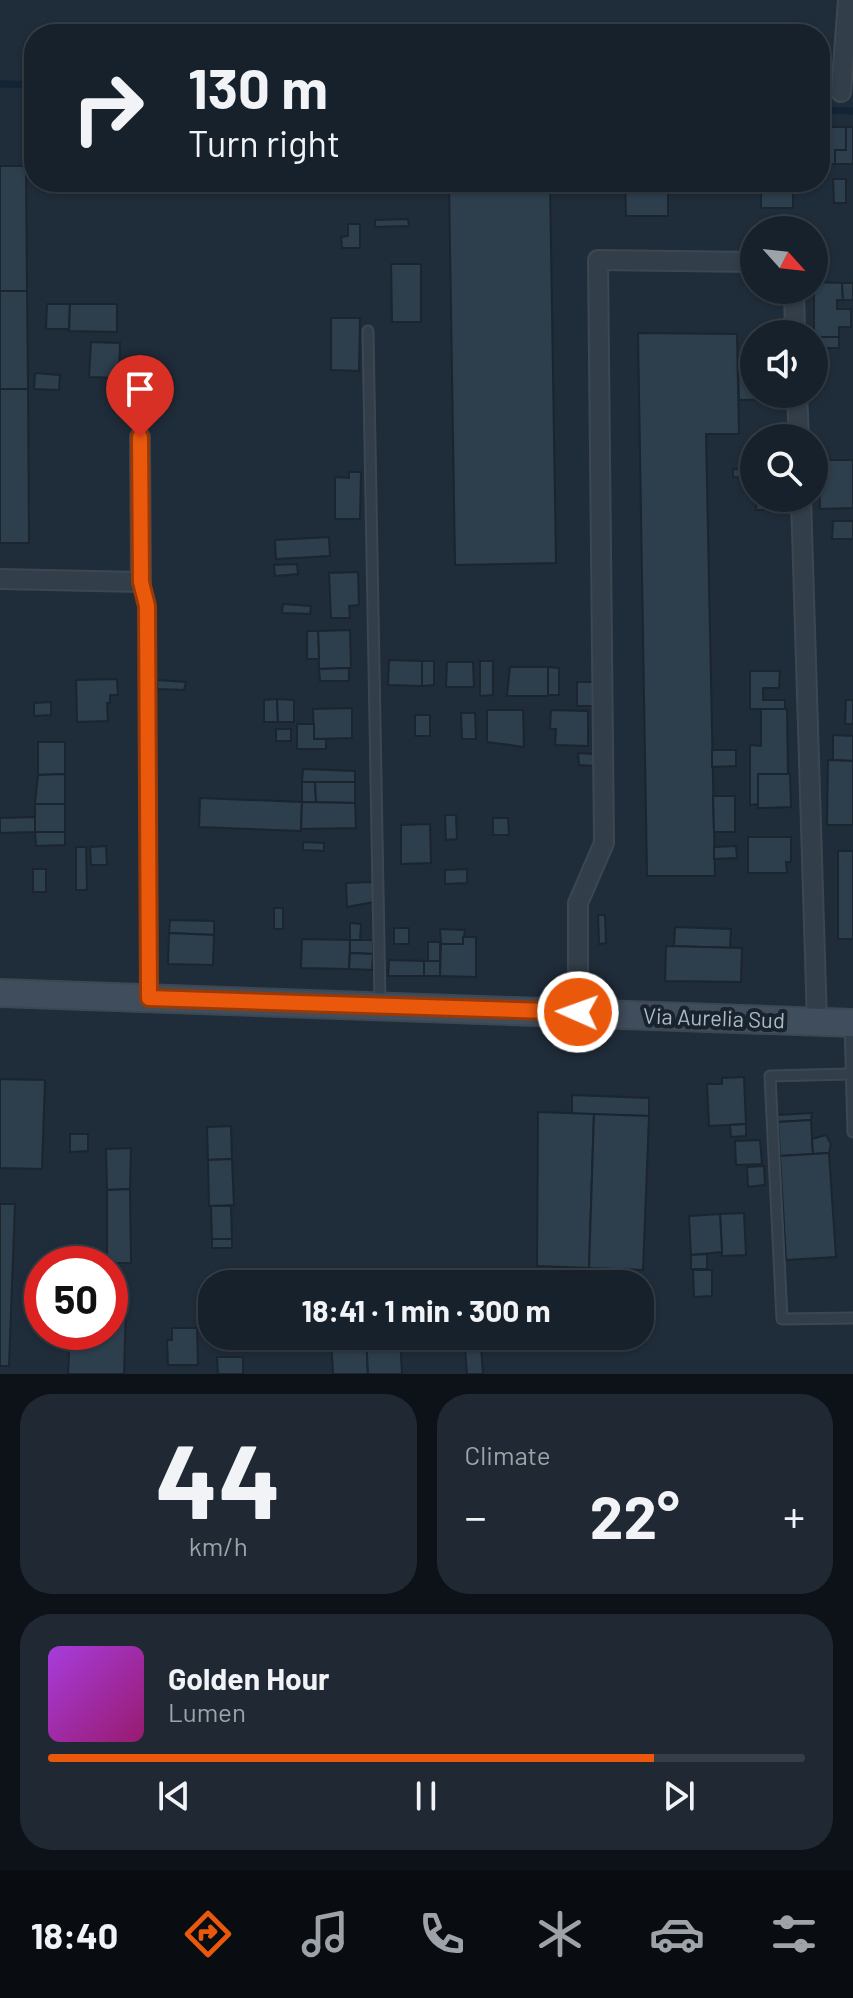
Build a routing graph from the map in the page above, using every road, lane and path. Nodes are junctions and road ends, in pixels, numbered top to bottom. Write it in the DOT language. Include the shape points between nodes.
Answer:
graph roads {
  1 [pos="848,0"];
  2 [pos="841,92"];
  3 [pos="740,262"];
  4 [pos="368,331"];
  5 [pos="140,437"];
  6 [pos="801,512"];
  7 [pos="0,579"];
  8 [pos="141,582"];
  9 [pos="0,993"];
  10 [pos="149,998"];
  11 [pos="380,1006"];
  12 [pos="578,1012"];
  13 [pos="817,1023"];
  14 [pos="852,1023"];
  15 [pos="850,1074"];
  16 [pos="853,1132"];
  17 [pos="853,1318"];
  1 -- 2 [label="street"];
  3 -- 12 [label="street" via="598,260 604,843 578,903"];
  4 -- 11 [label="lane"];
  5 -- 8 [label="street"];
  6 -- 13 [label="street"];
  7 -- 8 [label="street"];
  8 -- 10 [label="lane" via="147,606"];
  9 -- 10 [label="main road, Via Aurelia Sud"];
  10 -- 11 [label="main road, Via Aurelia Sud"];
  11 -- 12 [label="main road, Via Aurelia Sud"];
  12 -- 13 [label="main road, Via Aurelia Sud"];
  13 -- 14 [label="main road, Via Aurelia Sud"];
  14 -- 15 [label="lane"];
  15 -- 16 [label="lane"];
  15 -- 17 [label="lane" via="770,1076 782,1319"];
}
